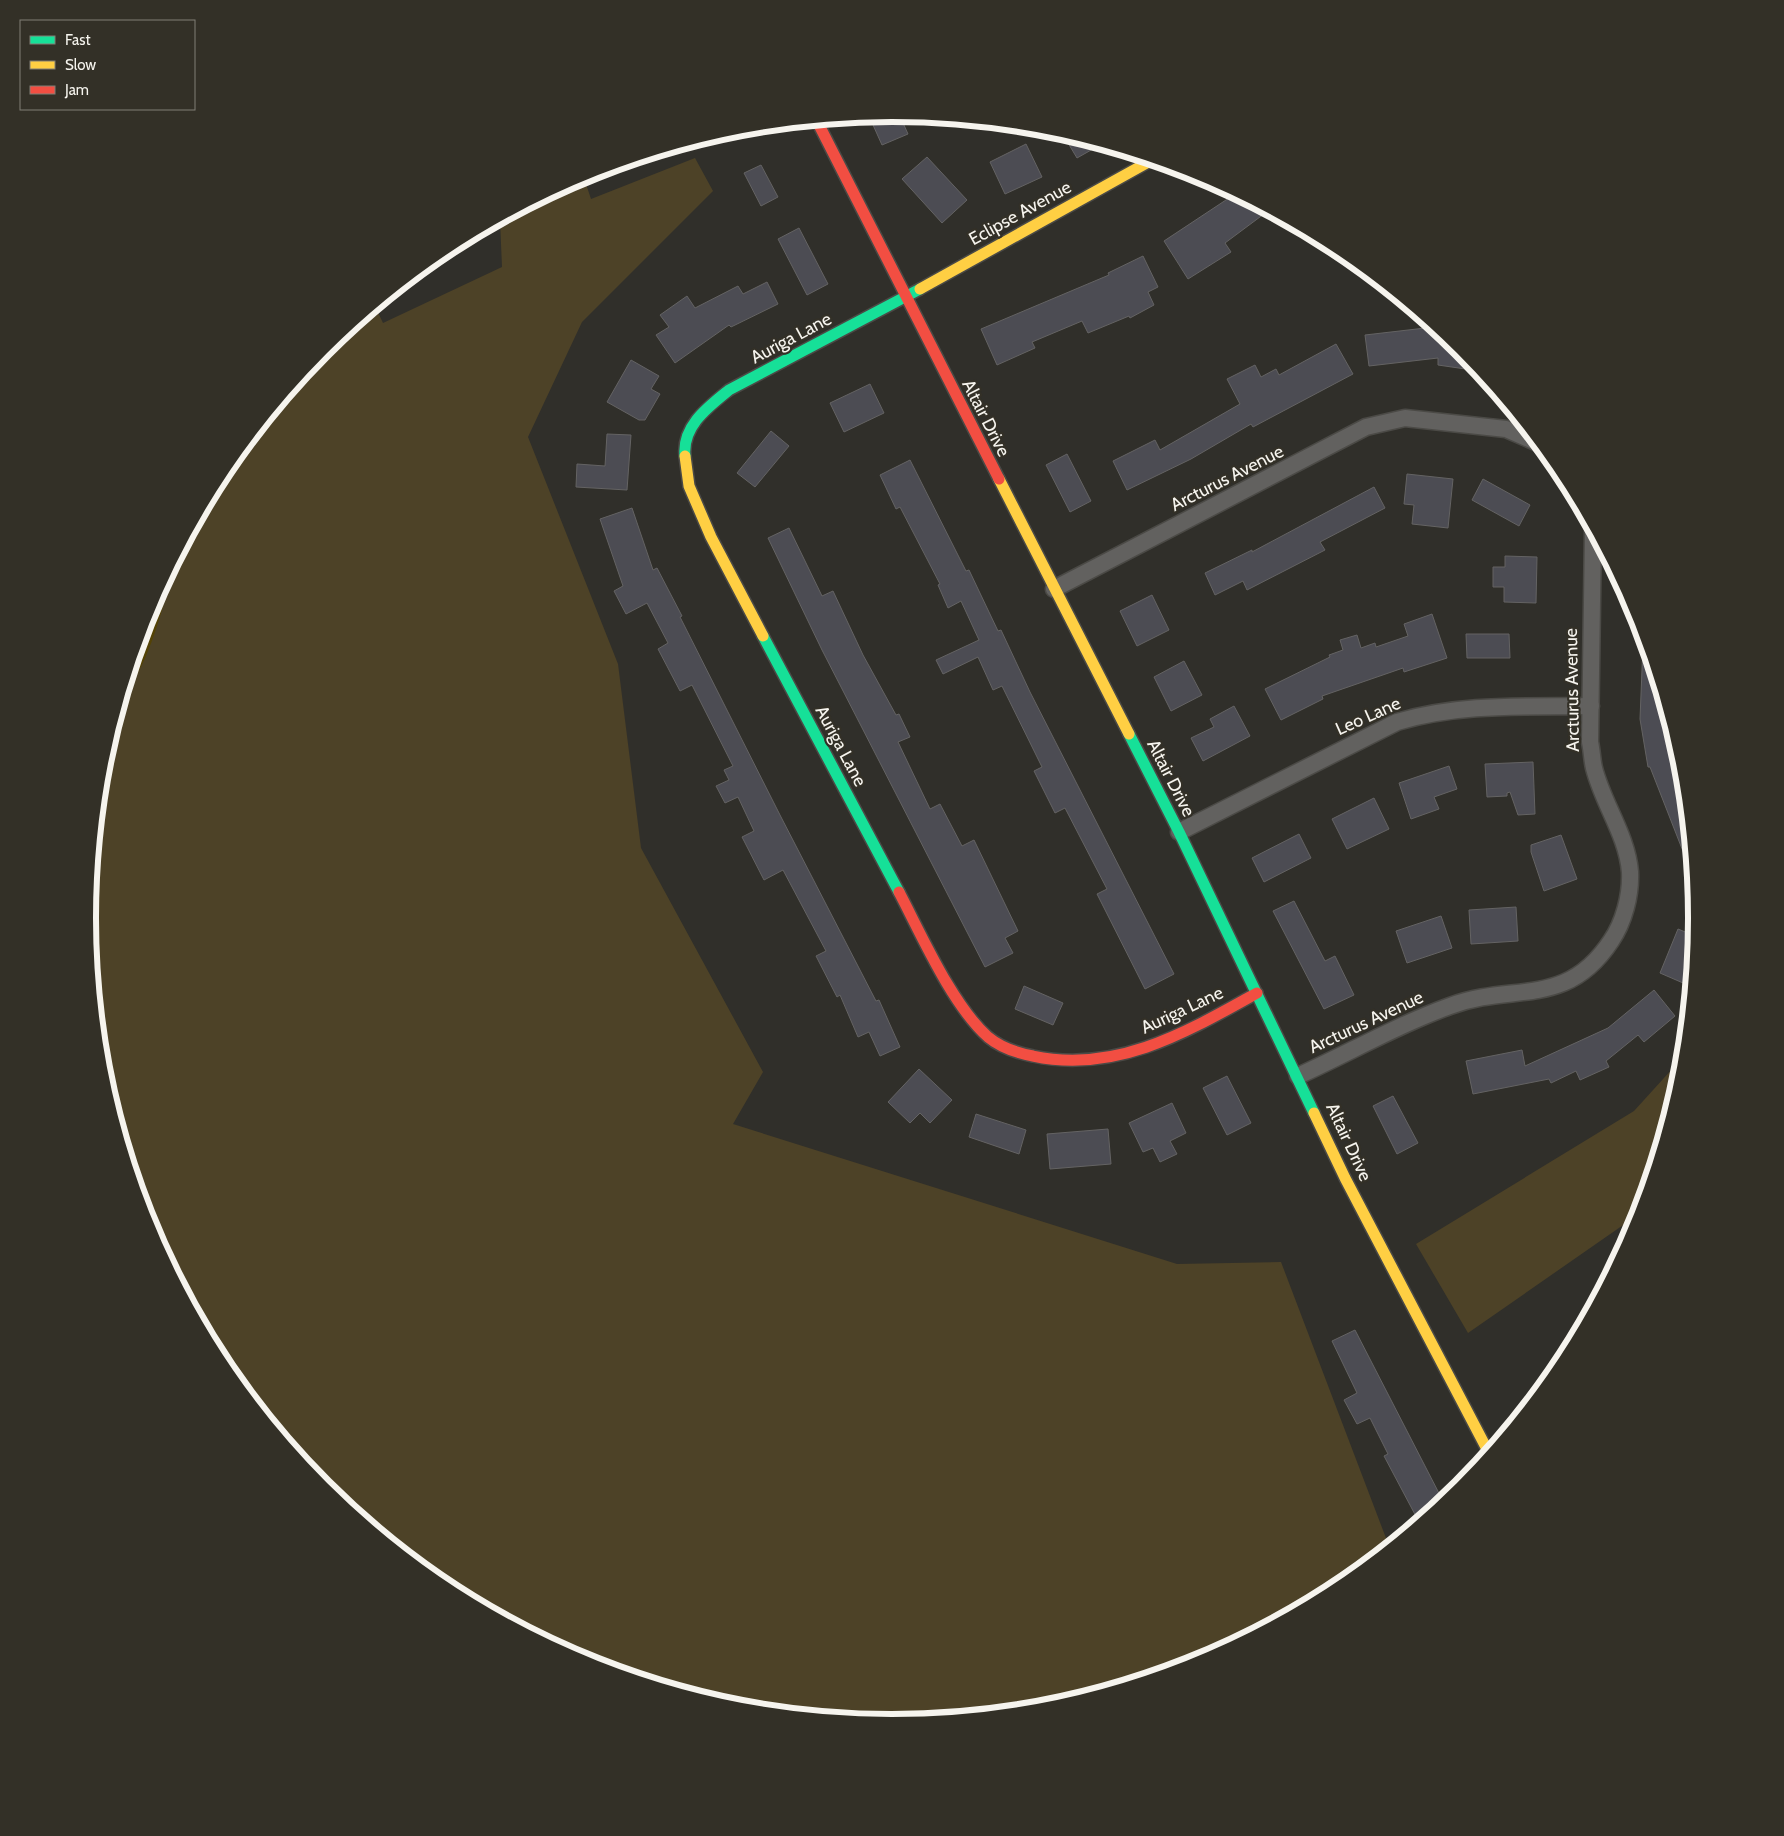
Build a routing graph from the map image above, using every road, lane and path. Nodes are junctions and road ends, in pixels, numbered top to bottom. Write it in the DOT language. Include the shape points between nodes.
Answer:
graph roads {
  1 [pos="819,126"];
  2 [pos="1146,163"];
  3 [pos="905,297"];
  4 [pos="1526,438"];
  5 [pos="1593,542"];
  6 [pos="1054,589"];
  7 [pos="1591,706"];
  8 [pos="1179,832"];
  9 [pos="1257,993"];
  10 [pos="1298,1076"];
  11 [pos="1486,1447"];
  1 -- 3 [label="street, Altair Drive"];
  2 -- 3 [label="street, Eclipse Avenue"];
  3 -- 6 [label="street, Altair Drive"];
  3 -- 9 [label="street, Auriga Lane" via="729,390 694,422 684,444 685,465 689,486 711,537 940,970 989,1038 1009,1049 1040,1059 1111,1058 1167,1041"];
  4 -- 6 [label="street, Arcturus Avenue" via="1506,429 1484,425 1405,418 1366,427"];
  5 -- 7 [label="street, Arcturus Avenue"];
  6 -- 8 [label="street, Altair Drive"];
  7 -- 8 [label="street, Leo Lane" via="1462,709 1423,714 1397,722"];
  7 -- 10 [label="street, Arcturus Avenue" via="1590,742 1594,769 1617,825 1630,873 1625,913 1608,945 1580,976 1560,985 1451,1005"];
  8 -- 9 [label="street, Altair Drive"];
  9 -- 10 [label="street, Altair Drive"];
  10 -- 11 [label="street, Altair Drive" via="1345,1178"];
}
